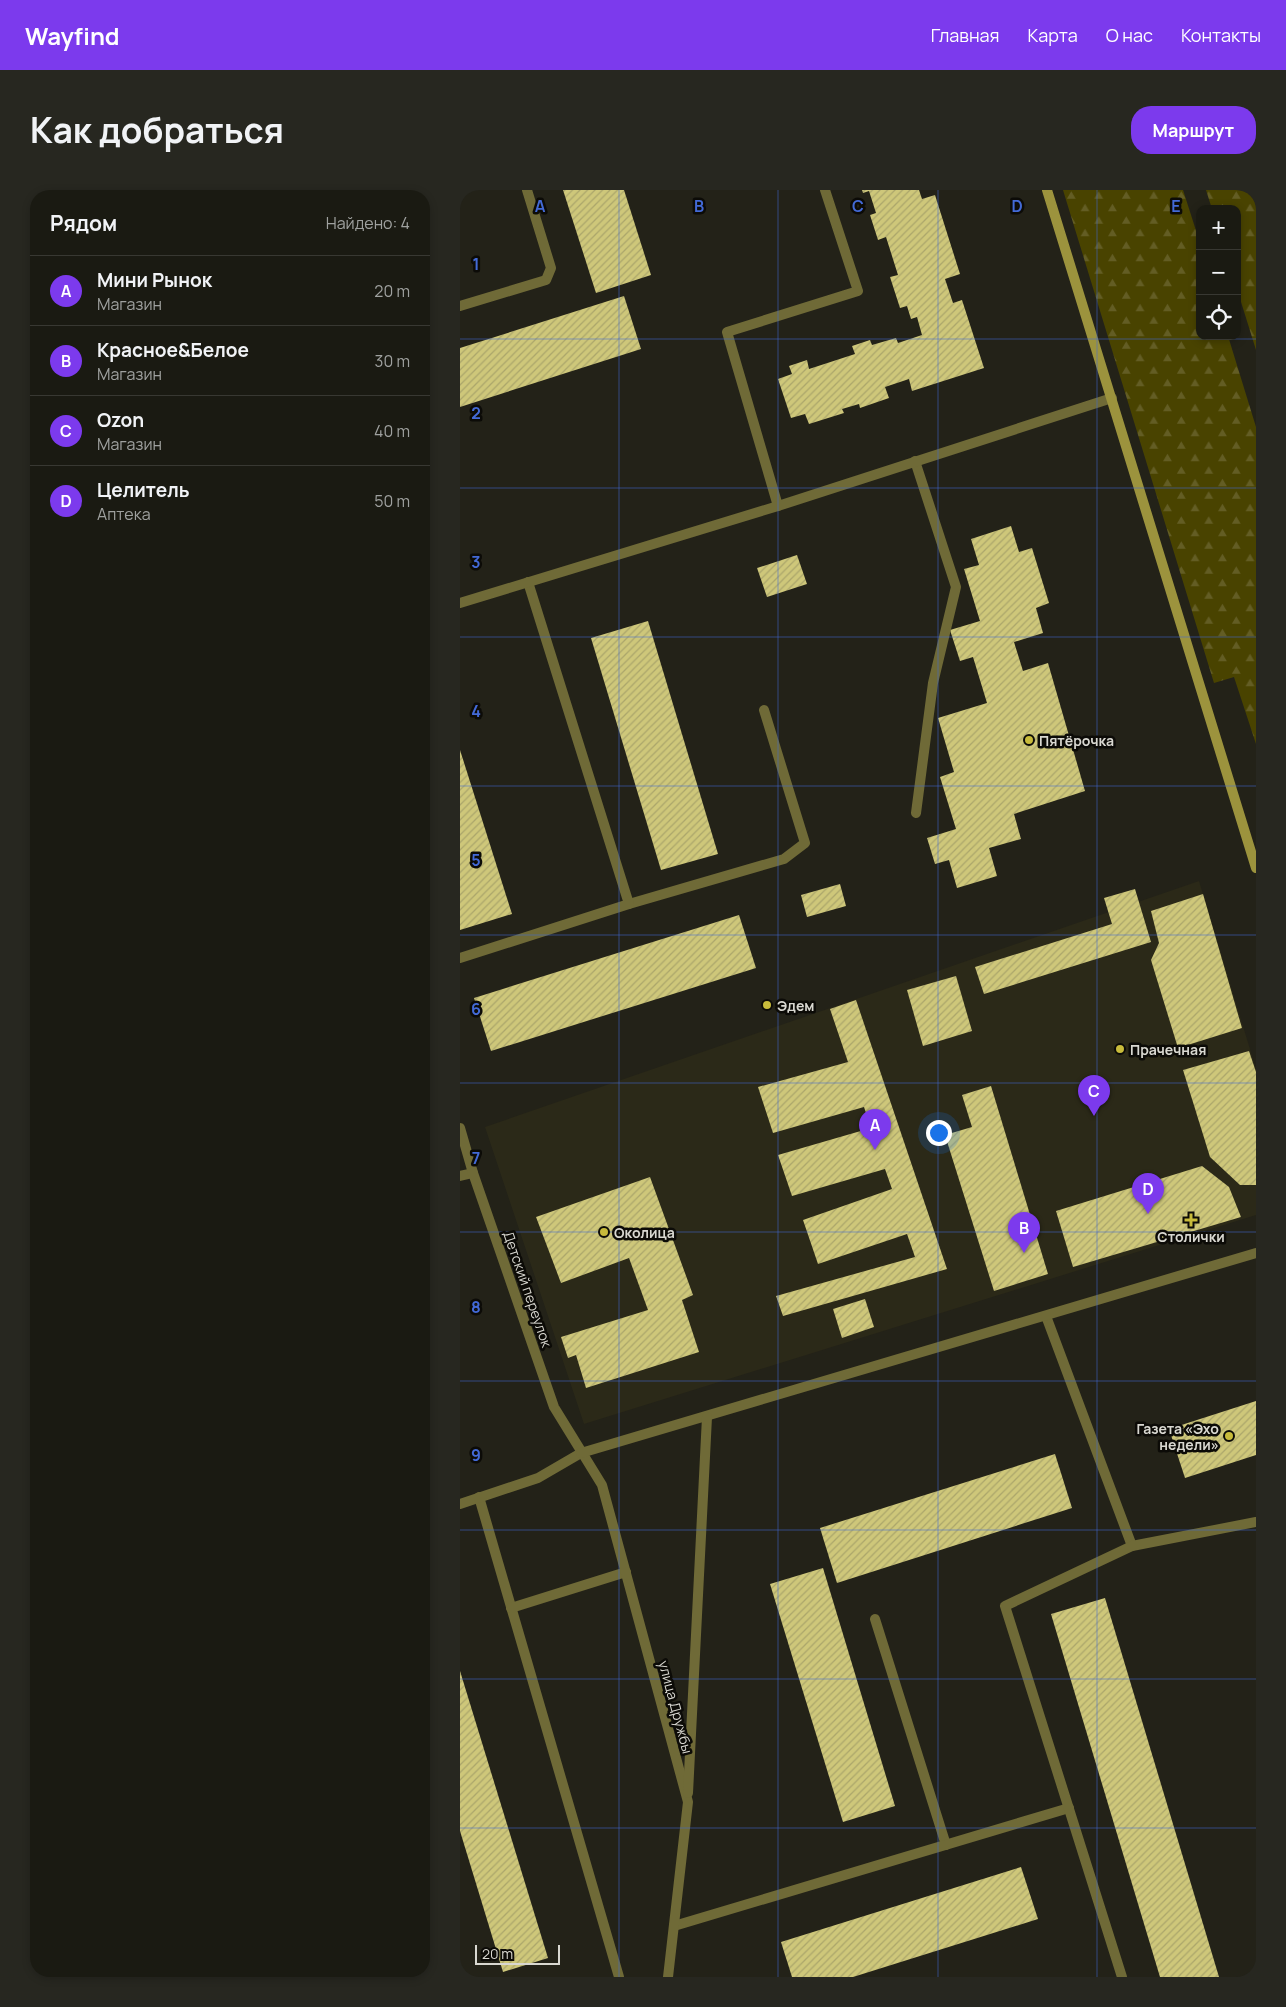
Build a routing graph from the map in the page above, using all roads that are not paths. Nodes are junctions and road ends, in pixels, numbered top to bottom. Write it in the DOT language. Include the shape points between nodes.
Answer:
graph roads {
  1 [pos="527,190"];
  2 [pos="825,190"];
  3 [pos="1047,190"];
  4 [pos="460,306"];
  5 [pos="1112,398"];
  6 [pos="915,461"];
  7 [pos="778,506"];
  8 [pos="528,582"];
  9 [pos="460,603"];
  10 [pos="764,710"];
  11 [pos="916,813"];
  12 [pos="1256,868"];
  13 [pos="629,904"];
  14 [pos="460,958"];
  15 [pos="460,1128"];
  16 [pos="473,1173"];
  17 [pos="460,1176"];
  18 [pos="1256,1253"];
  19 [pos="1046,1316"];
  20 [pos="707,1417"];
  21 [pos="581,1453"];
  22 [pos="479,1497"];
  23 [pos="460,1504"];
  24 [pos="1256,1522"];
  25 [pos="1132,1546"];
  26 [pos="626,1572"];
  27 [pos="512,1608"];
  28 [pos="875,1619"];
  29 [pos="688,1802"];
  30 [pos="1069,1808"];
  31 [pos="946,1845"];
  32 [pos="674,1926"];
  33 [pos="619,1977"];
  34 [pos="668,1977"];
  35 [pos="1122,1977"];
  1 -- 4 [label="street" via="551,268 546,280"];
  2 -- 7 [label="street" via="858,291 727,332"];
  3 -- 5 [label="street"];
  5 -- 6 [label="street"];
  5 -- 12 [label="street"];
  6 -- 7 [label="street"];
  6 -- 11 [label="street" via="956,587 933,683"];
  7 -- 8 [label="street"];
  8 -- 9 [label="street"];
  8 -- 13 [label="street"];
  10 -- 13 [label="street" via="805,843 784,859"];
  13 -- 14 [label="street"];
  15 -- 16 [label="street, Детский переулок"];
  16 -- 17 [label="street"];
  16 -- 21 [label="street, Детский переулок" via="554,1407"];
  18 -- 19 [label="street"];
  19 -- 20 [label="street"];
  19 -- 25 [label="street"];
  20 -- 21 [label="street"];
  20 -- 29 [label="street"];
  21 -- 22 [label="street" via="538,1478"];
  21 -- 26 [label="street, улица Дружбы" via="602,1485"];
  22 -- 23 [label="street"];
  22 -- 27 [label="street"];
  24 -- 25 [label="street"];
  25 -- 30 [label="street" via="1005,1606"];
  26 -- 27 [label="street"];
  26 -- 29 [label="street, улица Дружбы"];
  27 -- 33 [label="street"];
  28 -- 31 [label="street"];
  29 -- 32 [label="street, улица Дружбы"];
  30 -- 31 [label="street"];
  30 -- 35 [label="street"];
  31 -- 32 [label="street"];
  32 -- 34 [label="street, улица Дружбы"];
}
